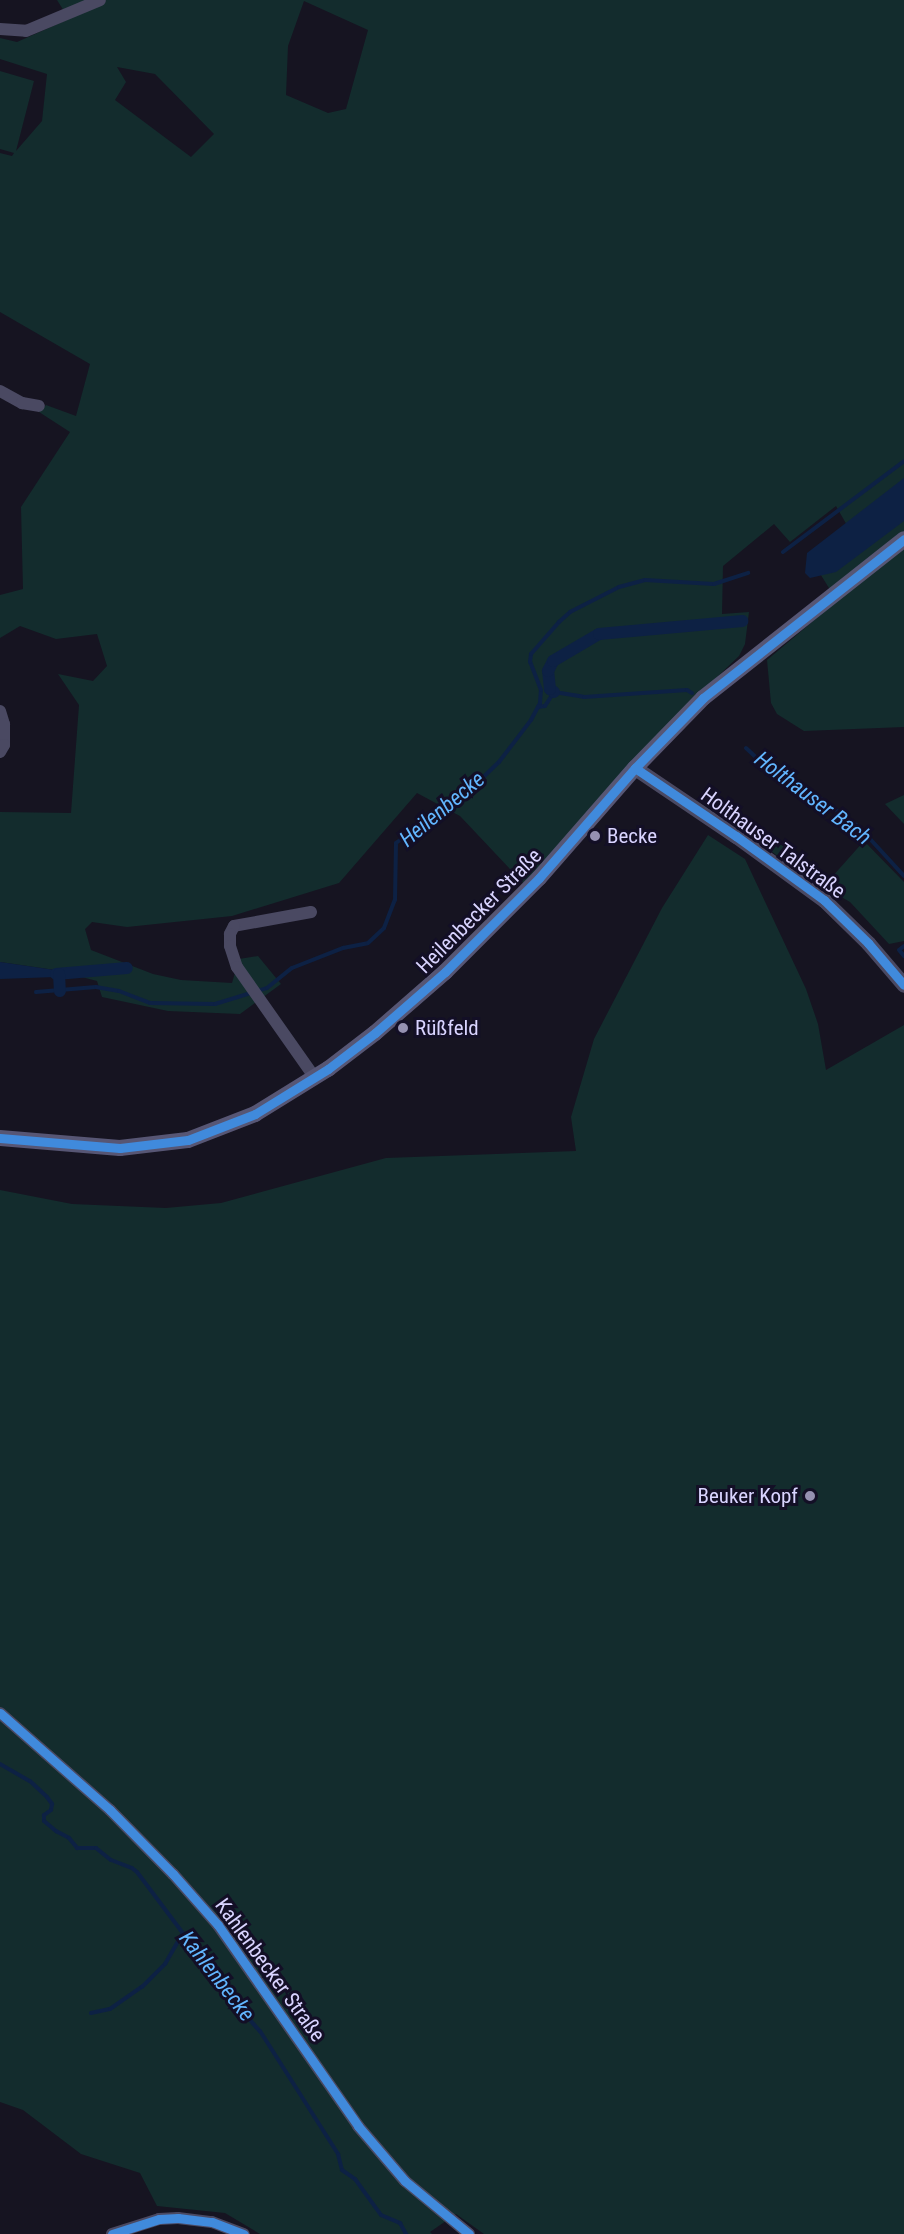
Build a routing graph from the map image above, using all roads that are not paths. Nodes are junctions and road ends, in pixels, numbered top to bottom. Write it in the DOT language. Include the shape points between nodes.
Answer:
graph roads {
  1 [pos="100,0"];
  2 [pos="0,29"];
  3 [pos="0,391"];
  4 [pos="39,406"];
  5 [pos="904,539"];
  6 [pos="0,711"];
  7 [pos="0,752"];
  8 [pos="635,768"];
  9 [pos="310,912"];
  10 [pos="904,985"];
  11 [pos="315,1078"];
  12 [pos="0,1138"];
  13 [pos="0,1713"];
  14 [pos="112,2234"];
  15 [pos="244,2234"];
  16 [pos="470,2234"];
  1 -- 2 [label="street" via="26,31"];
  3 -- 4 [label="street" via="22,403"];
  5 -- 8 [label="main road, Heilenbecker Straße" via="703,698"];
  6 -- 7 [label="street" via="4,724"];
  8 -- 10 [label="street, Holthauser Talstraße" via="824,900"];
  8 -- 11 [label="main road, Heilenbecker Straße" via="539,878 445,972 375,1033"];
  9 -- 11 [label="street" via="234,926 230,946 237,967"];
  11 -- 12 [label="main road, Heilenbecker Straße" via="233,1124 188,1140 95,1147"];
  13 -- 16 [label="street, Kahlenbecker Straße" via="110,1810 173,1874 218,1925 358,2126 405,2181"];
  14 -- 15 [label="street" via="159,2219 178,2218 212,2222"];
}
